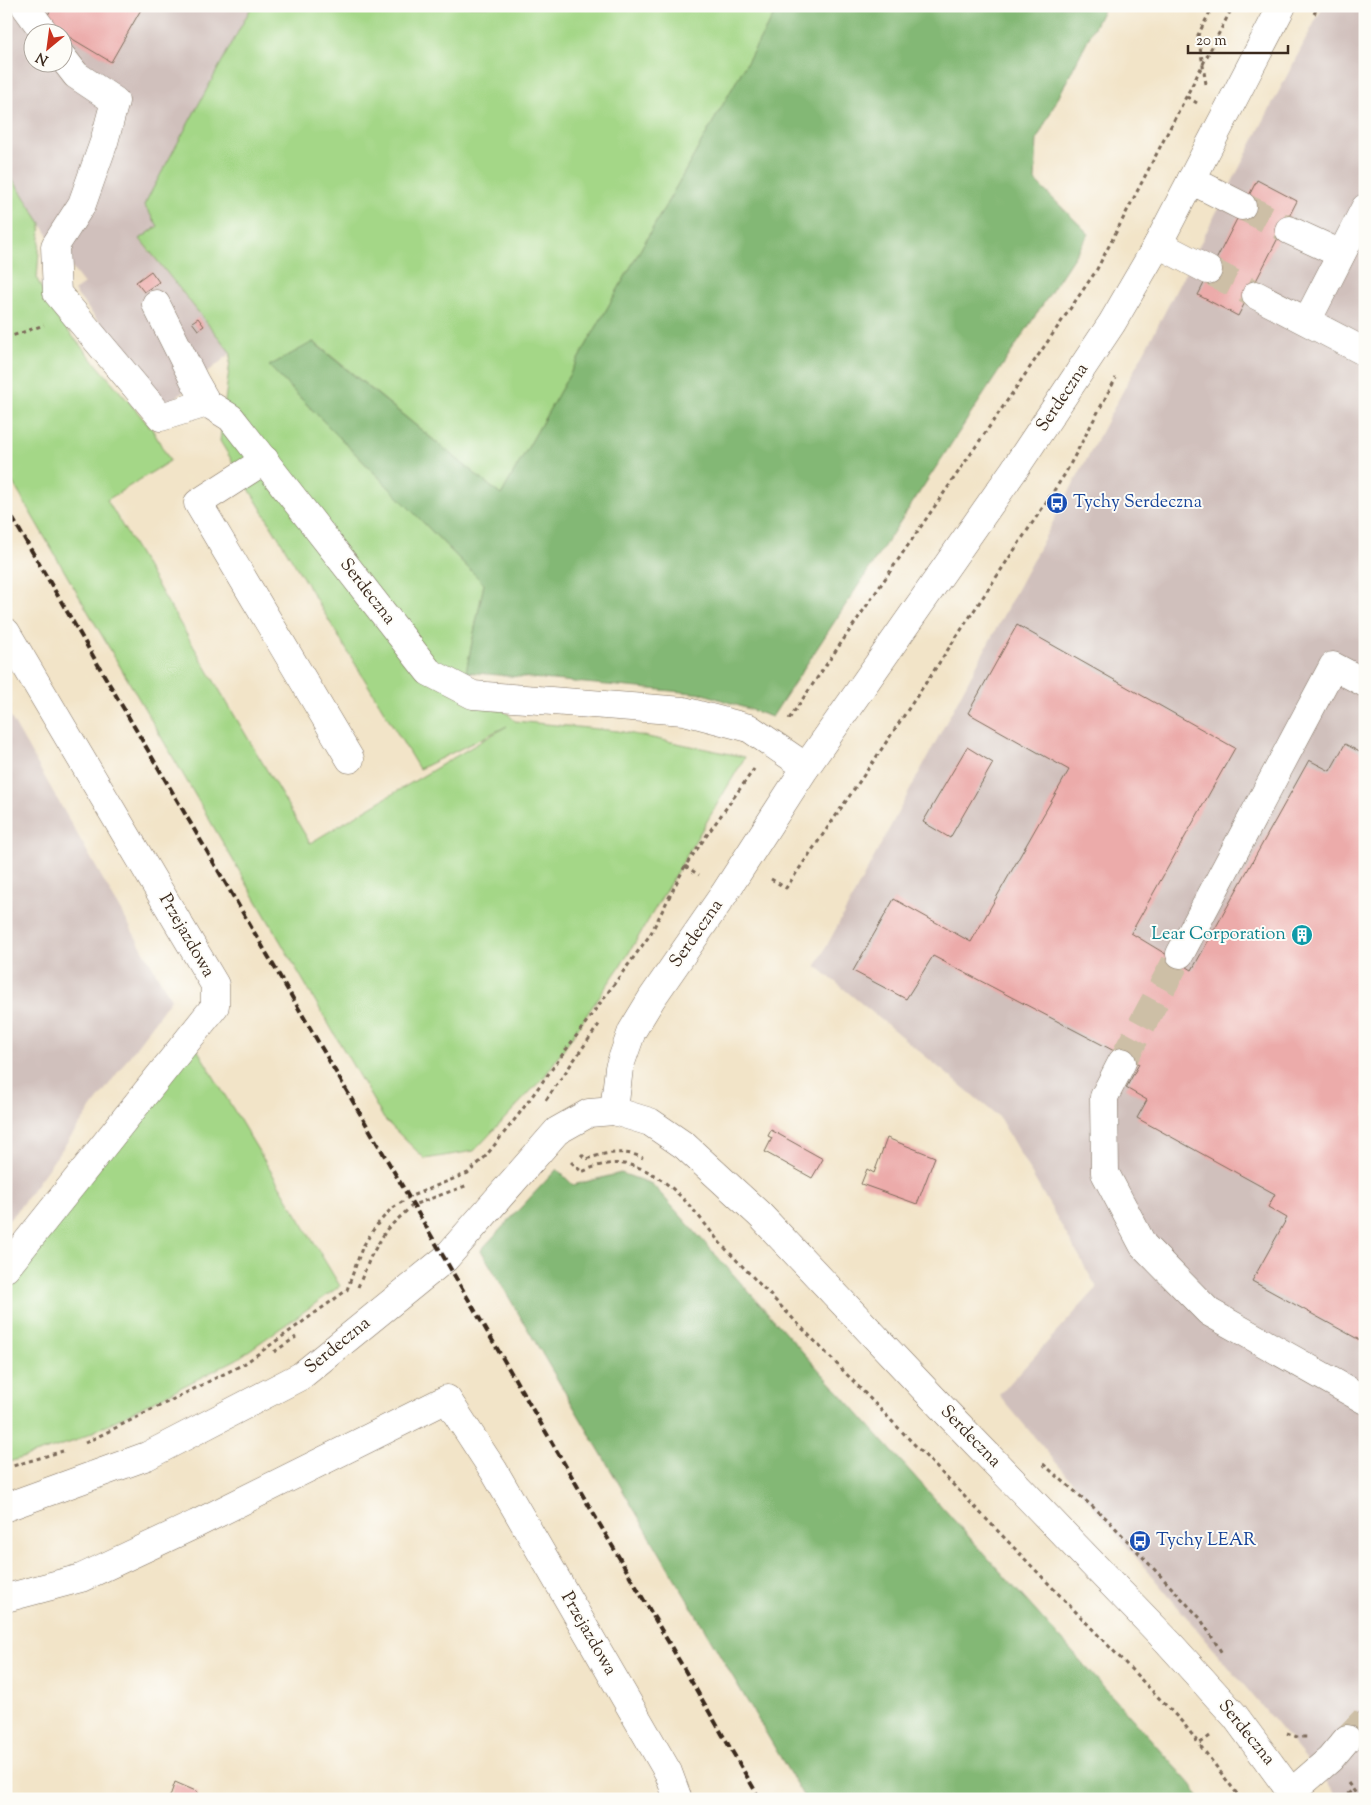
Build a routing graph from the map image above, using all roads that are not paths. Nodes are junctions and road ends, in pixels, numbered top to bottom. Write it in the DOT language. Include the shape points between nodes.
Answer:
graph roads {
  1 [pos="25,6"];
  2 [pos="1282,6"];
  3 [pos="37,22"];
  4 [pos="72,70"];
  5 [pos="1191,180"];
  6 [pos="1242,206"];
  7 [pos="1365,208"];
  8 [pos="1289,230"];
  9 [pos="1158,244"];
  10 [pos="1341,254"];
  11 [pos="1208,270"];
  12 [pos="1256,295"];
  13 [pos="156,304"];
  14 [pos="1306,321"];
  15 [pos="1365,352"];
  16 [pos="207,403"];
  17 [pos="264,460"];
  18 [pos="6,632"];
  19 [pos="1365,683"];
  20 [pos="350,759"];
  21 [pos="806,767"];
  22 [pos="1180,954"];
  23 [pos="1122,1062"];
  24 [pos="614,1111"];
  25 [pos="6,1268"];
  26 [pos="1365,1400"];
  27 [pos="6,1507"];
  28 [pos="6,1598"];
  29 [pos="1347,1739"];
  30 [pos="1294,1796"];
  31 [pos="678,1799"];
  1 -- 3 [label="street"];
  2 -- 5 [label="street, Serdeczna"];
  4 -- 16 [label="street" via="115,101 82,204 56,246 57,293 161,417"];
  5 -- 6 [label="street"];
  5 -- 9 [label="street, Serdeczna"];
  7 -- 10 [label="street"];
  8 -- 10 [label="street"];
  9 -- 11 [label="street"];
  9 -- 21 [label="street, Serdeczna" via="1064,396"];
  10 -- 14 [label="street"];
  12 -- 14 [label="street"];
  13 -- 16 [label="street"];
  14 -- 15 [label="street"];
  16 -- 17 [label="street, Serdeczna" via="231,418"];
  17 -- 20 [label="street" via="198,503"];
  17 -- 21 [label="street, Serdeczna" via="429,672 473,695 684,711 749,728"];
  18 -- 25 [label="street, Przejazdowa" via="215,986 214,1006"];
  19 -- 22 [label="street" via="1333,666"];
  21 -- 24 [label="street, Serdeczna" via="632,1031 619,1068"];
  23 -- 26 [label="street" via="1104,1097 1105,1173 1143,1245 1209,1312"];
  24 -- 27 [label="street, Serdeczna" via="589,1113 553,1136 445,1259 301,1376 148,1456"];
  24 -- 30 [label="street, Serdeczna" via="650,1122 685,1146 760,1214 1169,1643 1235,1716"];
  28 -- 31 [label="street, Przejazdowa" via="81,1578 447,1399 494,1471 668,1772"];
  29 -- 30 [label="street"];
}
